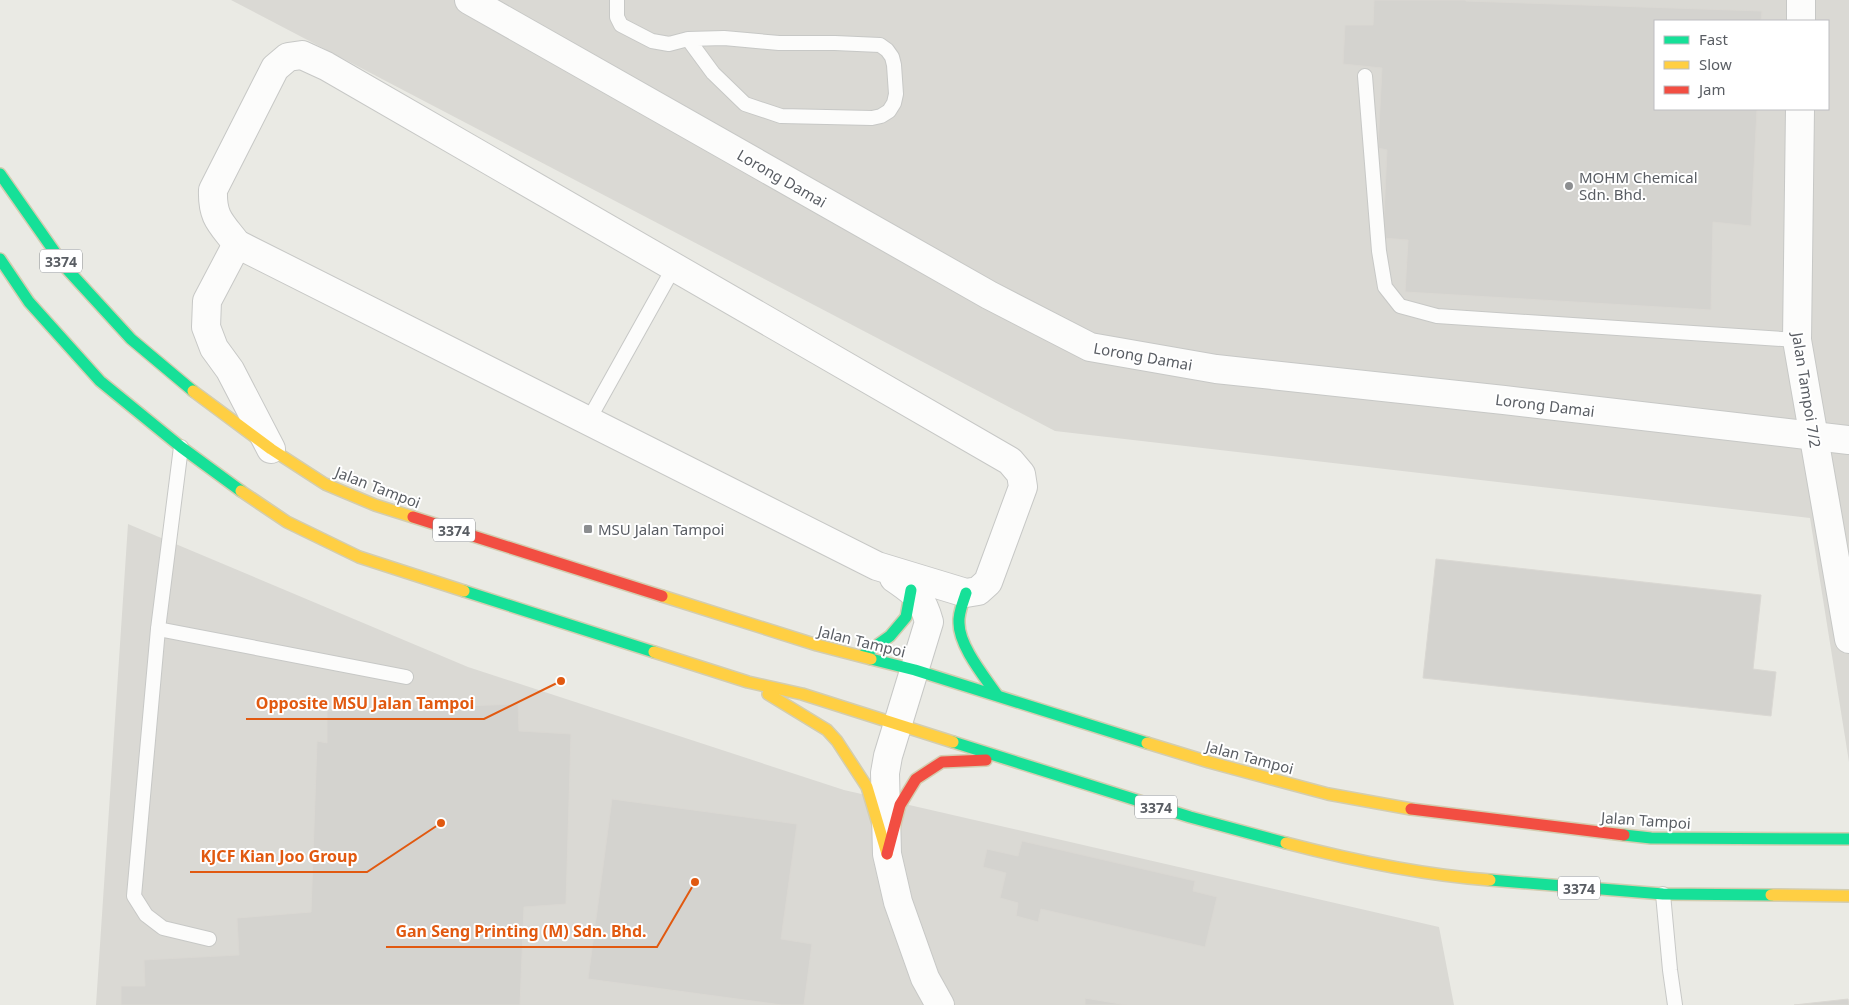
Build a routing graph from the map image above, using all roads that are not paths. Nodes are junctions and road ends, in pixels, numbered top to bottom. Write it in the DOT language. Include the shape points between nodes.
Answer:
graph roads {
  1 [pos="469,0"];
  2 [pos="617,0"];
  3 [pos="1802,0"];
  4 [pos="1801,20"];
  5 [pos="688,39"];
  6 [pos="1365,76"];
  7 [pos="1800,110"];
  8 [pos="0,174"];
  9 [pos="237,244"];
  10 [pos="0,259"];
  11 [pos="674,267"];
  12 [pos="1797,340"];
  13 [pos="588,420"];
  14 [pos="1814,436"];
  15 [pos="1849,440"];
  16 [pos="181,447"];
  17 [pos="271,449"];
  18 [pos="877,566"];
  19 [pos="911,590"];
  20 [pos="966,593"];
  21 [pos="158,629"];
  22 [pos="1849,639"];
  23 [pos="862,656"];
  24 [pos="915,670"];
  25 [pos="406,676"];
  26 [pos="748,682"];
  27 [pos="997,695"];
  28 [pos="898,724"];
  29 [pos="1002,759"];
  30 [pos="1849,839"];
  31 [pos="887,854"];
  32 [pos="1664,894"];
  33 [pos="1849,896"];
  34 [pos="209,939"];
  35 [pos="940,1005"];
  36 [pos="1675,1005"];
  1 -- 14 [label="street, Lorong Damai" via="989,295 1090,347 1216,369"];
  2 -- 5 [label="lane" via="617,17 621,25 652,41 669,44"];
  3 -- 4 [label="street"];
  5 -- 5 [label="lane" via="880,45 892,57 894,65 894,103 889,111 872,118 781,116 745,104 713,73"];
  6 -- 12 [label="lane" via="1385,287 1400,306 1437,316"];
  7 -- 12 [label="street, Jalan Tampoi 7/2"];
  8 -- 17 [label="main road, Jalan Tampoi / 3374" via="66,268 131,339"];
  9 -- 11 [label="street" via="215,216 213,190 275,68 288,57 302,55"];
  9 -- 13 [label="street"];
  9 -- 17 [label="street" via="208,301 206,327 214,348 230,370"];
  10 -- 16 [label="main road, 3374" via="29,302 100,381"];
  11 -- 13 [label="lane"];
  11 -- 20 [label="street" via="1010,461 1021,474 1023,488 988,582 978,591"];
  12 -- 14 [label="street, Jalan Tampoi 7/2"];
  13 -- 18 [label="street"];
  14 -- 15 [label="street, Lorong Damai"];
  14 -- 22 [label="street, Jalan Tampoi 7/2"];
  16 -- 21 [label="lane"];
  16 -- 26 [label="main road, 3374" via="287,522 359,556"];
  17 -- 23 [label="main road, Jalan Tampoi / 3374" via="325,484 375,505 816,645"];
  18 -- 19 [label="street"];
  18 -- 20 [label="street"];
  19 -- 23 [label="main road" via="906,617 890,636"];
  19 -- 24 [label="street" via="924,604 929,622"];
  20 -- 27 [label="main road" via="959,627 968,649"];
  21 -- 25 [label="lane"];
  21 -- 34 [label="lane" via="134,896 146,916 163,928"];
  23 -- 24 [label="main road, Jalan Tampoi / 3374"];
  24 -- 27 [label="main road, Jalan Tampoi / 3374"];
  24 -- 28 [label="street"];
  26 -- 28 [label="main road, 3374" via="802,694"];
  26 -- 31 [label="main road" via="827,730 837,741 867,788"];
  27 -- 30 [label="main road, Jalan Tampoi / 3374" via="1209,762 1328,794 1430,813 1651,838"];
  28 -- 29 [label="main road, 3374"];
  28 -- 31 [label="street" via="885,773"];
  29 -- 31 [label="main road" via="942,762 916,779 900,805"];
  29 -- 32 [label="main road, 3374" via="1190,817 1312,850 1447,877"];
  31 -- 35 [label="street" via="898,902 925,978"];
  32 -- 33 [label="main road, 3374"];
  32 -- 36 [label="lane"];
}
